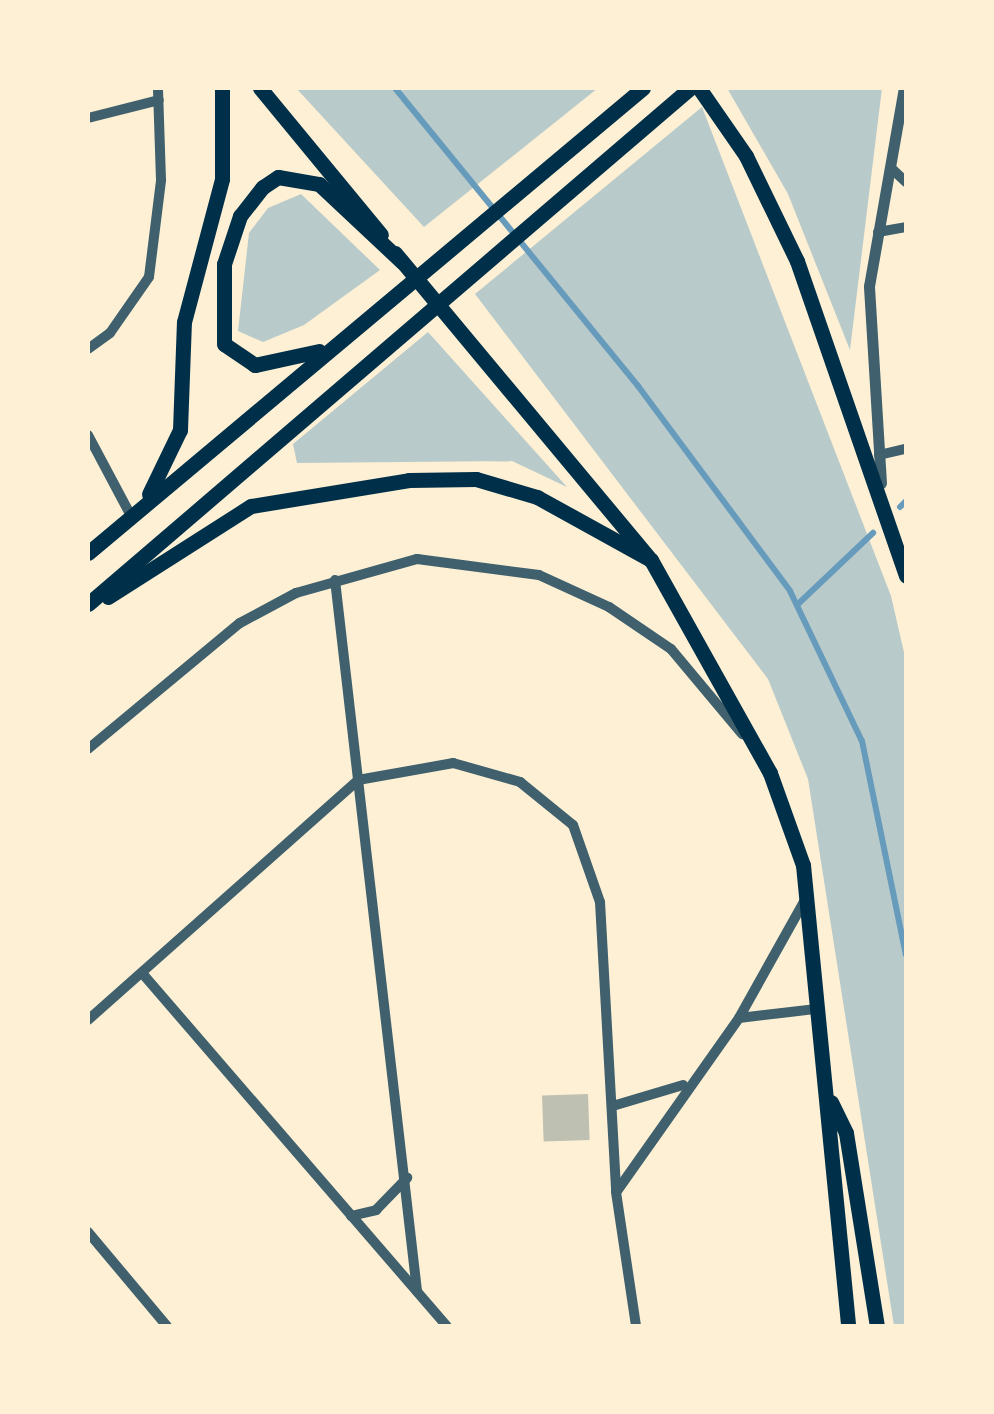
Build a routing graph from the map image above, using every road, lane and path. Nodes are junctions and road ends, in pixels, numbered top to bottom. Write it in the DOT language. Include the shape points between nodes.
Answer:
graph roads {
  1 [pos="158,88"];
  2 [pos="222,88"];
  3 [pos="260,88"];
  4 [pos="643,88"];
  5 [pos="690,88"];
  6 [pos="698,88"];
  7 [pos="904,88"];
  8 [pos="158,100"];
  9 [pos="88,118"];
  10 [pos="892,168"];
  11 [pos="906,182"];
  12 [pos="906,227"];
  13 [pos="878,232"];
  14 [pos="402,262"];
  15 [pos="349,334"];
  16 [pos="88,349"];
  17 [pos="88,434"];
  18 [pos="906,450"];
  19 [pos="878,454"];
  20 [pos="881,483"];
  21 [pos="133,515"];
  22 [pos="88,553"];
  23 [pos="651,560"];
  24 [pos="906,576"];
  25 [pos="335,580"];
  26 [pos="88,607"];
  27 [pos="88,750"];
  28 [pos="770,773"];
  29 [pos="358,780"];
  30 [pos="806,898"];
  31 [pos="142,973"];
  32 [pos="816,1009"];
  33 [pos="739,1018"];
  34 [pos="88,1020"];
  35 [pos="684,1085"];
  36 [pos="827,1094"];
  37 [pos="616,1104"];
  38 [pos="407,1178"];
  39 [pos="616,1192"];
  40 [pos="351,1216"];
  41 [pos="88,1232"];
  42 [pos="417,1291"];
  43 [pos="167,1326"];
  44 [pos="447,1326"];
  45 [pos="636,1326"];
  46 [pos="848,1326"];
  47 [pos="876,1326"];
  1 -- 8 [label="street"];
  2 -- 21 [label="main road" via="222,179 184,322 175,454"];
  3 -- 14 [label="main road"];
  4 -- 15 [label="main road"];
  5 -- 26 [label="main road"];
  6 -- 20 [label="main road" via="746,156 798,262"];
  7 -- 10 [label="street"];
  8 -- 9 [label="street"];
  8 -- 16 [label="street" via="149,277 122,319"];
  10 -- 11 [label="street"];
  10 -- 13 [label="street"];
  12 -- 13 [label="street"];
  13 -- 19 [label="street" via="868,286"];
  14 -- 15 [label="main road" via="320,184 278,177 250,201 224,264 224,344 255,364 299,362"];
  14 -- 23 [label="main road"];
  15 -- 21 [label="main road"];
  17 -- 21 [label="street"];
  18 -- 19 [label="street"];
  19 -- 20 [label="street"];
  20 -- 24 [label="main road"];
  21 -- 22 [label="main road"];
  23 -- 26 [label="main road" via="537,497 476,479 409,480 252,506"];
  23 -- 28 [label="main road"];
  25 -- 27 [label="street" via="240,623"];
  25 -- 28 [label="street" via="417,559 539,575 610,607 671,649"];
  25 -- 29 [label="street"];
  28 -- 30 [label="main road"];
  29 -- 31 [label="street"];
  29 -- 37 [label="street" via="453,762 520,782 573,825 600,902"];
  29 -- 38 [label="street"];
  30 -- 32 [label="main road"];
  30 -- 33 [label="street"];
  31 -- 34 [label="street"];
  31 -- 40 [label="street"];
  32 -- 33 [label="street"];
  32 -- 36 [label="main road"];
  33 -- 35 [label="street"];
  35 -- 37 [label="street"];
  35 -- 39 [label="street"];
  36 -- 46 [label="main road"];
  36 -- 47 [label="main road" via="846,1133"];
  37 -- 39 [label="street"];
  38 -- 40 [label="street" via="376,1210"];
  38 -- 42 [label="street"];
  39 -- 45 [label="street"];
  40 -- 42 [label="street"];
  41 -- 43 [label="street"];
  42 -- 44 [label="street"];
}
